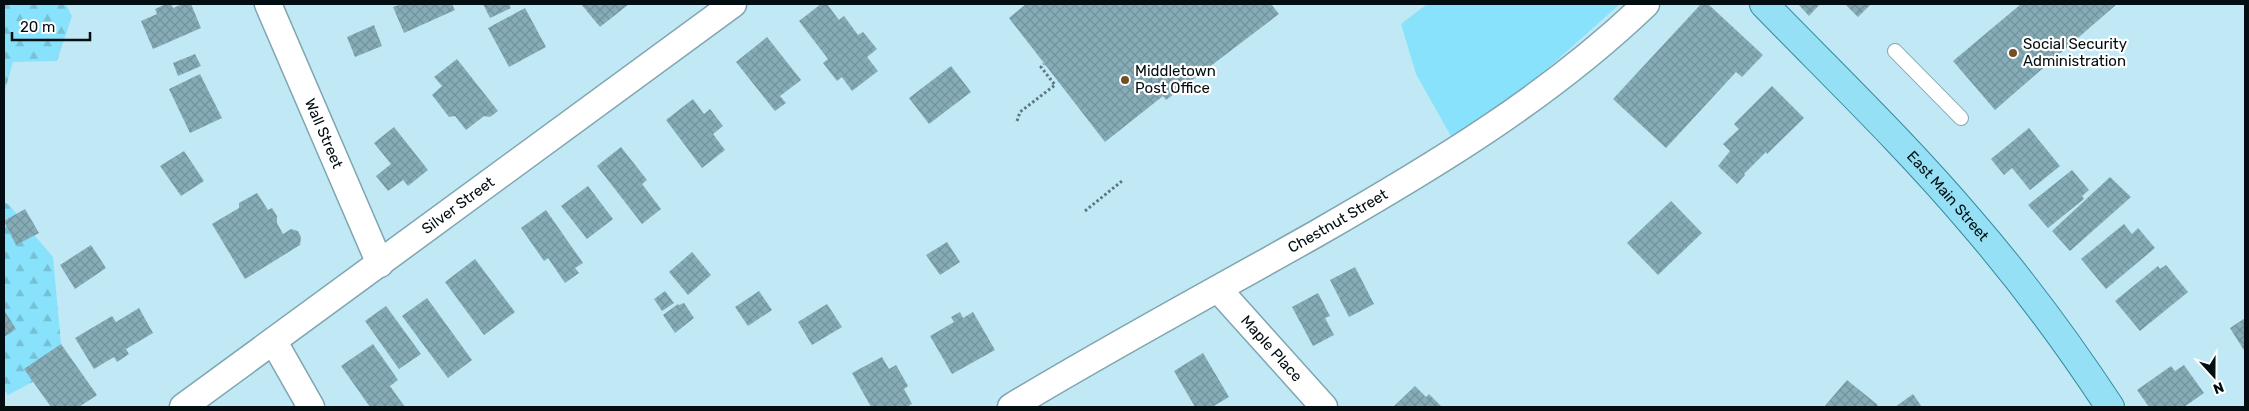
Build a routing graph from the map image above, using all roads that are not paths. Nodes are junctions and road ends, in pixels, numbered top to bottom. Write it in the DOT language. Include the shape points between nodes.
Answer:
graph roads {
  1 [pos="268,4"];
  2 [pos="733,4"];
  3 [pos="1646,4"];
  4 [pos="1764,4"];
  5 [pos="1896,51"];
  6 [pos="1961,118"];
  7 [pos="380,264"];
  8 [pos="1218,288"];
  9 [pos="274,342"];
  10 [pos="183,407"];
  11 [pos="310,407"];
  12 [pos="1011,407"];
  13 [pos="1324,407"];
  14 [pos="2110,407"];
  1 -- 7 [label="street, Wall Street"];
  2 -- 7 [label="street, Silver Street"];
  3 -- 8 [label="street, Chestnut Street" via="1532,99 1434,165"];
  4 -- 14 [label="main road, East Main Street" via="1972,222 2025,288"];
  5 -- 6 [label="lane"];
  7 -- 9 [label="street, Silver Street"];
  8 -- 12 [label="street, Chestnut Street"];
  8 -- 13 [label="street, Maple Place"];
  9 -- 10 [label="street, Silver Street"];
  9 -- 11 [label="street"];
}
